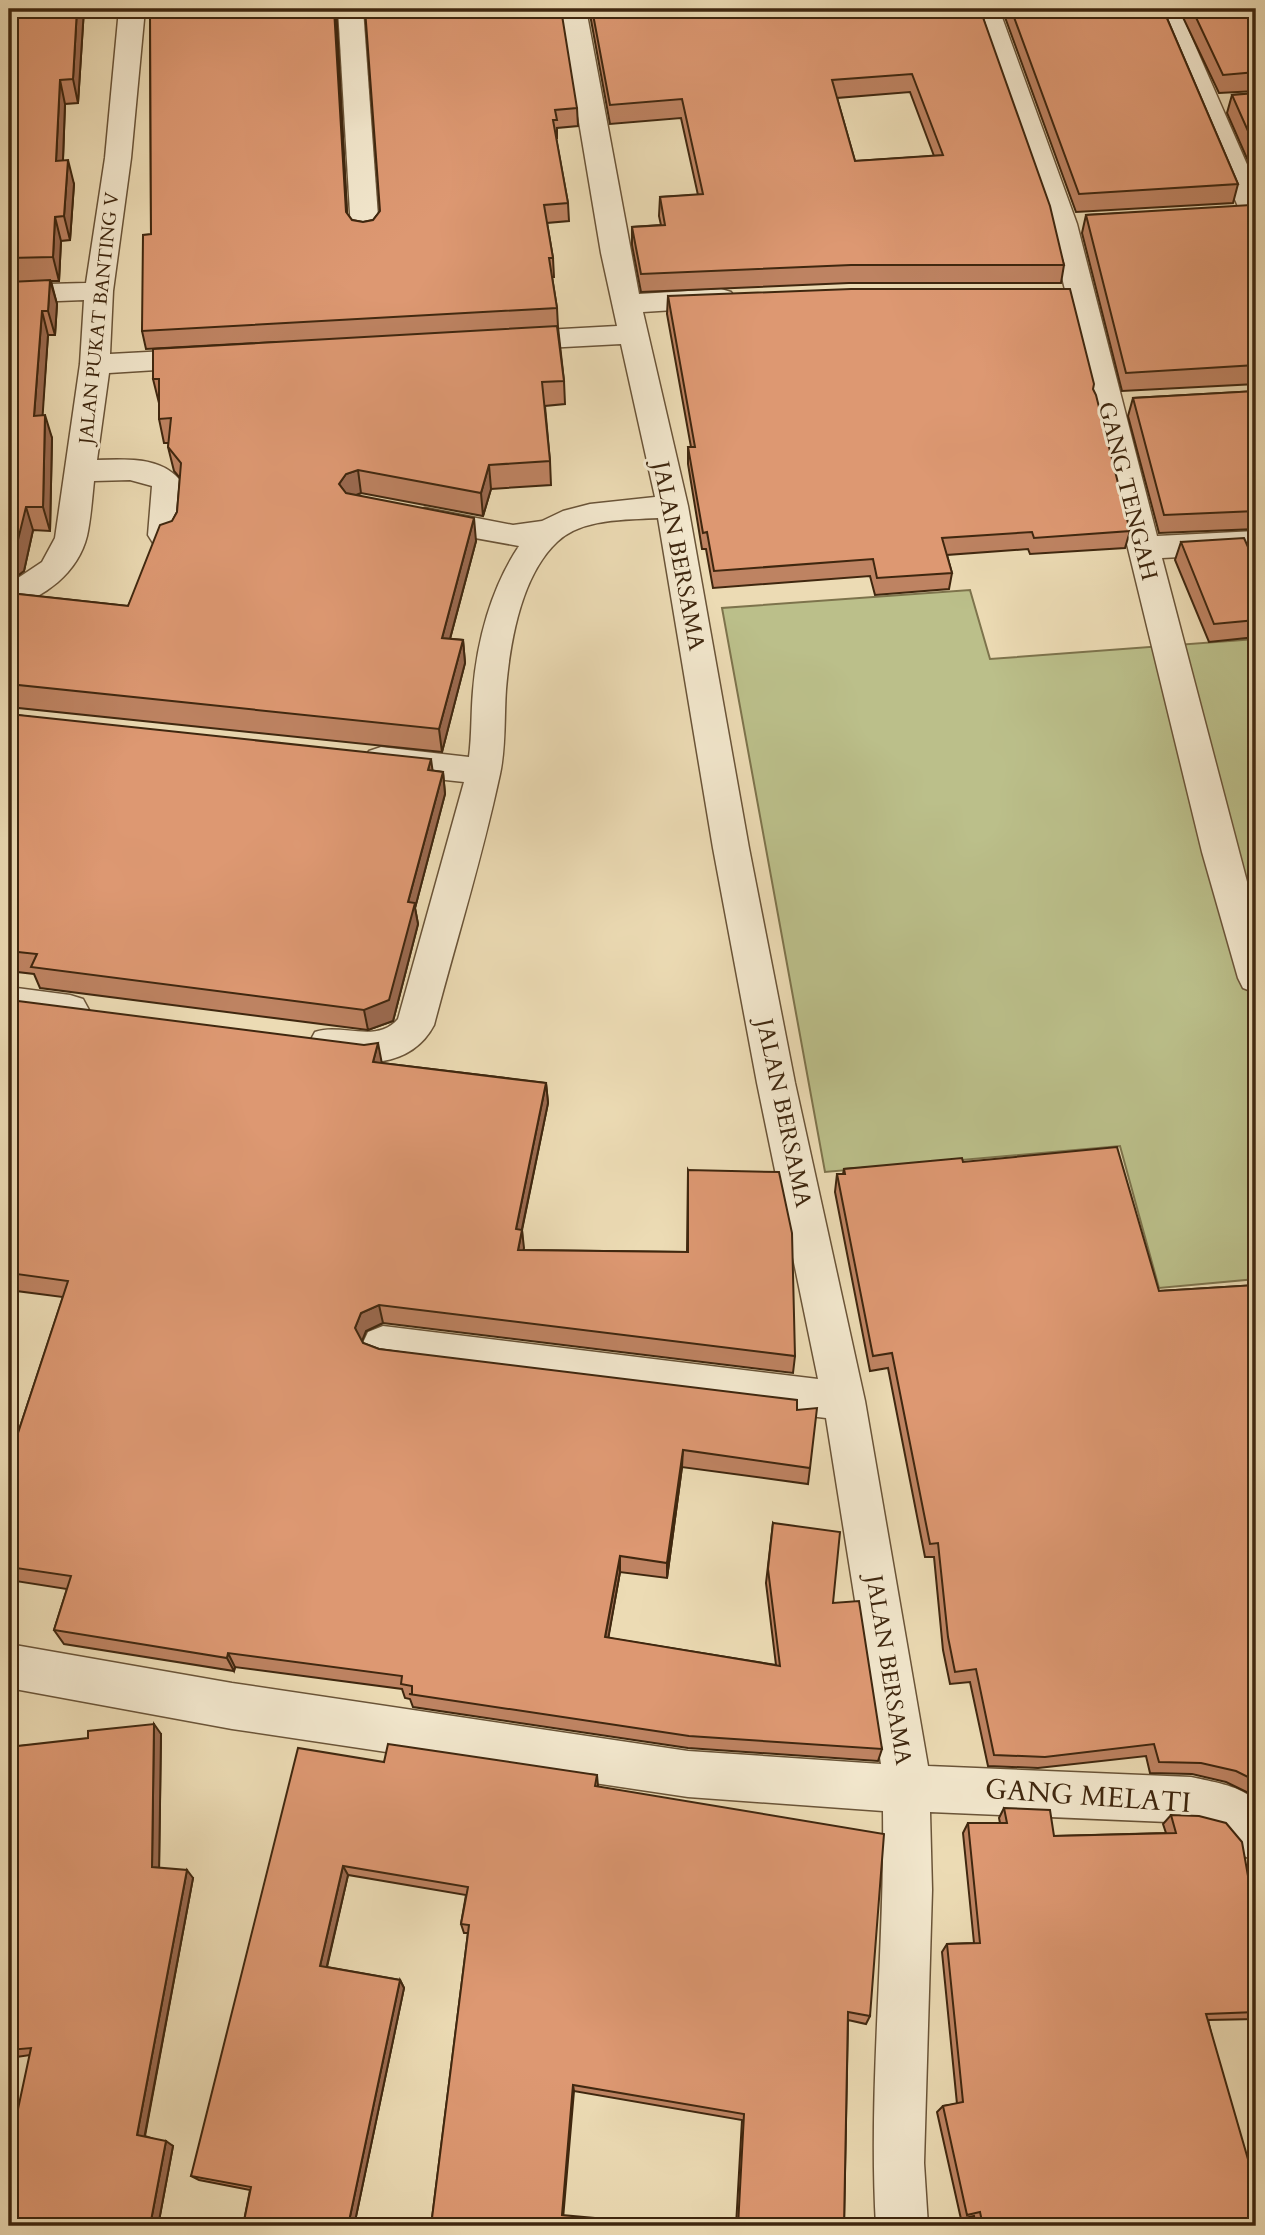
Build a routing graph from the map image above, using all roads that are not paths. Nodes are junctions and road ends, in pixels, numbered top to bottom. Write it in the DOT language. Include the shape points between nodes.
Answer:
graph roads {
  1 [pos="132,9"];
  2 [pos="350,9"];
  3 [pos="573,9"];
  4 [pos="986,9"];
  5 [pos="1166,9"];
  6 [pos="1250,213"];
  7 [pos="365,230"];
  8 [pos="99,291"];
  9 [pos="9,294"];
  10 [pos="741,298"];
  11 [pos="627,304"];
  12 [pos="633,334"];
  13 [pos="481,342"];
  14 [pos="233,356"];
  15 [pos="95,364"];
  16 [pos="82,471"];
  17 [pos="672,506"];
  18 [pos="402,515"];
  19 [pos="550,531"];
  20 [pos="164,535"];
  21 [pos="1256,542"];
  22 [pos="1143,548"];
  23 [pos="9,597"];
  24 [pos="348,756"];
  25 [pos="484,771"];
  26 [pos="1256,978"];
  27 [pos="9,1002"];
  28 [pos="106,1014"];
  29 [pos="299,1039"];
  30 [pos="383,1345"];
  31 [pos="844,1401"];
  32 [pos="9,1666"];
  33 [pos="907,1789"];
  34 [pos="1256,1837"];
  35 [pos="902,2226"];
  1 -- 8 [label="street, JALAN PUKAT BANTING V"];
  2 -- 7 [label="street"];
  3 -- 11 [label="street, JALAN BERSAMA"];
  4 -- 22 [label="street, GANG TENGAH" via="1077,223 1067,295 1120,405"];
  5 -- 6 [label="street" via="1220,104"];
  8 -- 9 [label="street"];
  8 -- 15 [label="street, JALAN PUKAT BANTING V"];
  10 -- 11 [label="street"];
  11 -- 12 [label="street, JALAN BERSAMA"];
  12 -- 13 [label="street"];
  12 -- 17 [label="street, JALAN BERSAMA"];
  14 -- 15 [label="street"];
  15 -- 16 [label="street, JALAN PUKAT BANTING V"];
  16 -- 20 [label="street" via="160,475 169,486"];
  16 -- 23 [label="street, JALAN PUKAT BANTING V" via="65,552 45,577"];
  17 -- 19 [label="street" via="584,516"];
  17 -- 31 [label="street, JALAN BERSAMA" via="771,1057"];
  18 -- 19 [label="street" via="506,536"];
  19 -- 25 [label="street" via="528,555 507,607 491,678"];
  21 -- 22 [label="street"];
  22 -- 26 [label="street, GANG TENGAH"];
  24 -- 25 [label="street"];
  25 -- 29 [label="street" via="415,1025 407,1037 368,1048"];
  27 -- 28 [label="street"];
  30 -- 31 [label="street"];
  31 -- 33 [label="street, JALAN BERSAMA"];
  32 -- 33 [label="street, GANG MELATI" via="232,1706 688,1774"];
  33 -- 34 [label="street, GANG MELATI" via="1191,1800 1228,1809"];
  33 -- 35 [label="street, JALAN BERSAMA" via="898,2163"];
}
